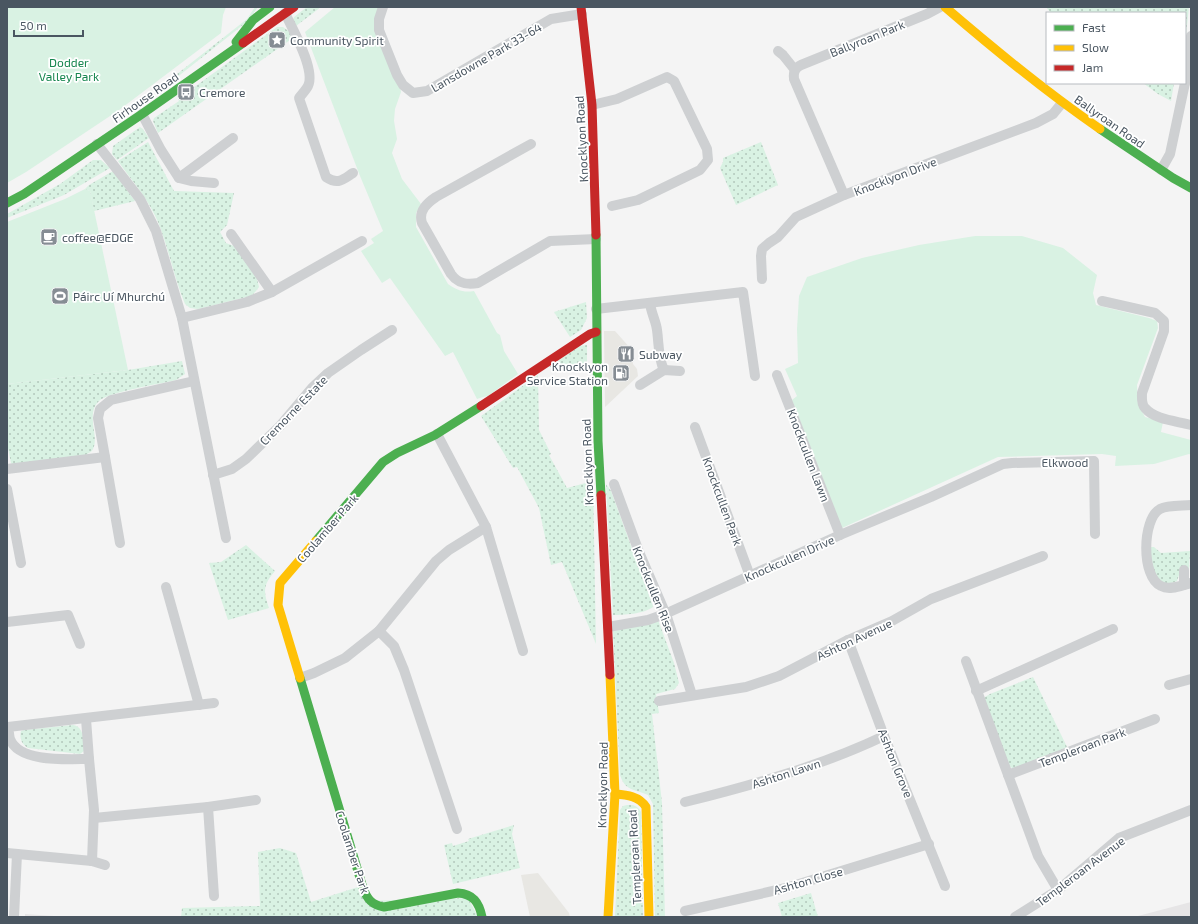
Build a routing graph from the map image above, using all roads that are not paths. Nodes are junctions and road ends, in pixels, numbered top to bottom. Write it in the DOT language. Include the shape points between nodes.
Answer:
graph roads {
  1 [pos="270,7"];
  2 [pos="384,7"];
  3 [pos="940,7"];
  4 [pos="945,7"];
  5 [pos="287,9"];
  6 [pos="582,11"];
  7 [pos="1191,36"];
  8 [pos="778,51"];
  9 [pos="227,54"];
  10 [pos="1190,63"];
  11 [pos="795,70"];
  12 [pos="1186,79"];
  13 [pos="1185,84"];
  14 [pos="1062,103"];
  15 [pos="592,105"];
  16 [pos="142,114"];
  17 [pos="233,138"];
  18 [pos="97,144"];
  19 [pos="531,144"];
  20 [pos="1161,170"];
  21 [pos="353,173"];
  22 [pos="179,178"];
  23 [pos="214,183"];
  24 [pos="1191,188"];
  25 [pos="844,195"];
  26 [pos="7,203"];
  27 [pos="612,206"];
  28 [pos="232,234"];
  29 [pos="596,239"];
  30 [pos="362,241"];
  31 [pos="762,278"];
  32 [pos="272,292"];
  33 [pos="1102,301"];
  34 [pos="650,303"];
  35 [pos="596,309"];
  36 [pos="182,318"];
  37 [pos="392,330"];
  38 [pos="596,332"];
  39 [pos="664,370"];
  40 [pos="680,371"];
  41 [pos="777,375"];
  42 [pos="754,376"];
  43 [pos="194,381"];
  44 [pos="640,385"];
  45 [pos="1191,425"];
  46 [pos="695,427"];
  47 [pos="438,434"];
  48 [pos="105,457"];
  49 [pos="7,469"];
  50 [pos="213,475"];
  51 [pos="968,481"];
  52 [pos="614,484"];
  53 [pos="7,489"];
  54 [pos="1191,505"];
  55 [pos="10,523"];
  56 [pos="486,527"];
  57 [pos="1095,534"];
  58 [pos="840,535"];
  59 [pos="226,538"];
  60 [pos="120,543"];
  61 [pos="1043,556"];
  62 [pos="21,563"];
  63 [pos="1184,570"];
  64 [pos="750,576"];
  65 [pos="1188,584"];
  66 [pos="166,587"];
  67 [pos="665,614"];
  68 [pos="7,622"];
  69 [pos="608,627"];
  70 [pos="1113,629"];
  71 [pos="379,631"];
  72 [pos="848,640"];
  73 [pos="80,644"];
  74 [pos="523,652"];
  75 [pos="966,661"];
  76 [pos="300,678"];
  77 [pos="1191,679"];
  78 [pos="1169,685"];
  79 [pos="976,691"];
  80 [pos="692,695"];
  81 [pos="659,701"];
  82 [pos="214,703"];
  83 [pos="199,705"];
  84 [pos="86,719"];
  85 [pos="1155,720"];
  86 [pos="8,727"];
  87 [pos="884,736"];
  88 [pos="89,759"];
  89 [pos="1008,775"];
  90 [pos="615,794"];
  91 [pos="256,800"];
  92 [pos="685,802"];
  93 [pos="208,807"];
  94 [pos="1191,810"];
  95 [pos="94,818"];
  96 [pos="456,830"];
  97 [pos="929,844"];
  98 [pos="12,854"];
  99 [pos="92,861"];
  100 [pos="105,864"];
  101 [pos="945,886"];
  102 [pos="1058,890"];
  103 [pos="214,896"];
  104 [pos="686,911"];
  105 [pos="14,917"];
  106 [pos="482,917"];
  107 [pos="608,917"];
  108 [pos="649,917"];
  109 [pos="1015,917"];
  1 -- 9 [label="street" via="253,20"];
  2 -- 6 [label="street, Lansdowne Park 33-64" via="379,19 379,30 397,75 413,94 428,91 551,19"];
  3 -- 11 [label="street, Ballyroan Park" via="801,65"];
  4 -- 14 [label="street, Ballyroan Road"];
  5 -- 9 [label="street, Firhouse Road"];
  5 -- 21 [label="street" via="309,69 309,85 299,98 326,177 338,182"];
  6 -- 15 [label="street, Knocklyon Road"];
  7 -- 10 [label="street"];
  8 -- 11 [label="street"];
  9 -- 16 [label="street, Firhouse Road"];
  10 -- 12 [label="street"];
  11 -- 25 [label="street" via="794,79"];
  13 -- 20 [label="street" via="1170,154"];
  14 -- 20 [label="street, Ballyroan Road"];
  14 -- 25 [label="street, Knocklyon Drive" via="1053,114 1036,123"];
  15 -- 27 [label="street" via="617,99 667,77 674,81 707,149 708,160 700,170 638,200"];
  15 -- 29 [label="street, Knocklyon Road"];
  16 -- 18 [label="street, Firhouse Road"];
  16 -- 22 [label="street"];
  17 -- 22 [label="street"];
  18 -- 26 [label="street, Firhouse Road" via="20,197"];
  18 -- 36 [label="street" via="140,199 156,231"];
  19 -- 29 [label="street" via="427,204 420,218 451,274 463,284 470,285 478,283 550,242"];
  20 -- 24 [label="street, Ballyroan Road"];
  22 -- 23 [label="street"];
  25 -- 31 [label="street, Knocklyon Drive" via="796,217 778,237 762,249"];
  28 -- 32 [label="street"];
  29 -- 35 [label="street, Knocklyon Road"];
  30 -- 32 [label="street"];
  32 -- 36 [label="street" via="247,302"];
  33 -- 45 [label="street" via="1155,313 1164,321 1164,331 1142,393 1142,401 1145,408 1157,416"];
  34 -- 35 [label="street"];
  34 -- 39 [label="street"];
  34 -- 42 [label="street" via="743,292"];
  35 -- 38 [label="street, Knocklyon Road"];
  36 -- 43 [label="street"];
  37 -- 50 [label="street, Cremorne Estate" via="328,373 246,459 232,469"];
  38 -- 47 [label="street, Coolamber Park"];
  38 -- 69 [label="street, Knocklyon Road" via="598,441"];
  39 -- 40 [label="street"];
  39 -- 44 [label="street"];
  41 -- 58 [label="street, Knockcullen Lawn"];
  43 -- 48 [label="street" via="111,400 100,409 98,418"];
  43 -- 50 [label="street"];
  46 -- 64 [label="street, Knockcullen Park"];
  47 -- 56 [label="street"];
  47 -- 76 [label="street, Coolamber Park" via="383,462 280,583 278,605"];
  48 -- 49 [label="street"];
  48 -- 60 [label="street"];
  50 -- 59 [label="street"];
  51 -- 57 [label="street, Elkwood" via="1003,464 1094,461"];
  51 -- 58 [label="street, Knockcullen Drive"];
  52 -- 67 [label="street, Knockcullen Rise"];
  53 -- 55 [label="street"];
  54 -- 65 [label="street" via="1161,509 1152,517 1148,526 1148,568 1153,580 1160,586 1169,588"];
  55 -- 62 [label="street"];
  56 -- 71 [label="street" via="436,561"];
  56 -- 74 [label="street"];
  58 -- 64 [label="street, Knockcullen Drive"];
  61 -- 72 [label="street, Ashton Avenue" via="931,599 892,621"];
  63 -- 65 [label="street"];
  64 -- 67 [label="street, Knockcullen Drive"];
  66 -- 83 [label="street"];
  67 -- 69 [label="street, Knockcullen Drive" via="648,620"];
  67 -- 80 [label="street, Knockcullen Rise"];
  68 -- 73 [label="street" via="68,616"];
  69 -- 90 [label="street, Knocklyon Road"];
  70 -- 79 [label="street"];
  71 -- 76 [label="street" via="345,658"];
  71 -- 96 [label="street" via="394,646 404,670"];
  72 -- 80 [label="street, Ashton Avenue" via="772,678 746,687"];
  72 -- 87 [label="street, Ashton Grove"];
  75 -- 79 [label="street"];
  76 -- 106 [label="street, Coolamber Park" via="368,898 375,905 384,907 464,893 473,896 480,904"];
  77 -- 78 [label="street"];
  79 -- 89 [label="street"];
  80 -- 81 [label="street, Ashton Avenue"];
  82 -- 83 [label="street"];
  83 -- 84 [label="street"];
  84 -- 86 [label="street"];
  84 -- 88 [label="street"];
  85 -- 89 [label="street, Templeroan Park"];
  86 -- 88 [label="street" via="10,740 16,748 27,754 45,758"];
  87 -- 92 [label="street, Ashton Lawn" via="852,750 754,784"];
  87 -- 97 [label="street, Ashton Grove"];
  88 -- 95 [label="street"];
  89 -- 102 [label="street" via="1038,856"];
  90 -- 107 [label="street, Knocklyon Road"];
  90 -- 108 [label="street, Templeroan Road" via="640,799 646,807"];
  91 -- 93 [label="street"];
  93 -- 95 [label="street"];
  93 -- 103 [label="street"];
  94 -- 102 [label="street, Templeroan Avenue" via="1119,838"];
  95 -- 99 [label="street"];
  97 -- 101 [label="street, Ashton Grove"];
  97 -- 104 [label="street, Ashton Close" via="786,888"];
  98 -- 99 [label="street"];
  98 -- 105 [label="street"];
  99 -- 100 [label="street"];
  102 -- 109 [label="street, Templeroan Avenue"];
}
